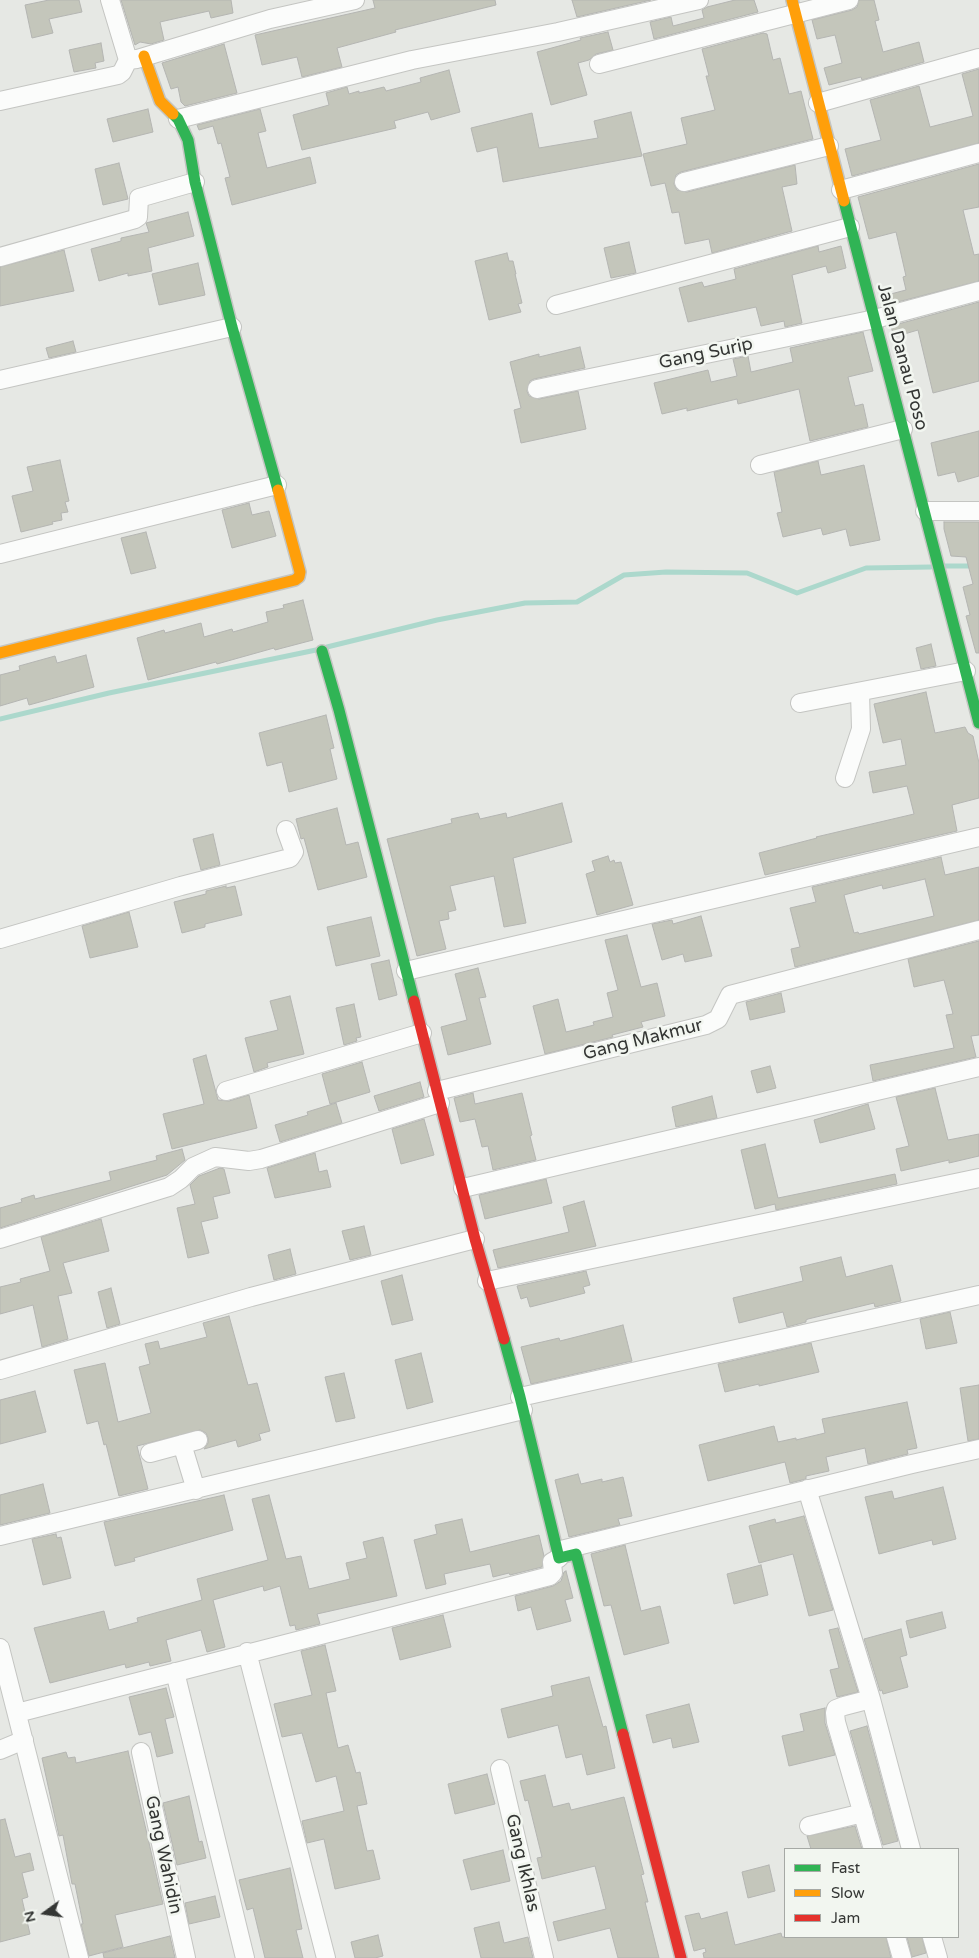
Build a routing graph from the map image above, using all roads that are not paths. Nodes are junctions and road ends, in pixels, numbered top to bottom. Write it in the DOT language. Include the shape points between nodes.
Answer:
graph roads {
  1 [pos="110,0"];
  2 [pos="355,0"];
  3 [pos="698,0"];
  4 [pos="850,0"];
  5 [pos="794,8"];
  6 [pos="136,58"];
  7 [pos="979,58"];
  8 [pos="599,64"];
  9 [pos="0,101"];
  10 [pos="818,103"];
  11 [pos="178,119"];
  12 [pos="829,146"];
  13 [pos="979,153"];
  14 [pos="195,182"];
  15 [pos="684,182"];
  16 [pos="841,190"];
  17 [pos="850,227"];
  18 [pos="0,257"];
  19 [pos="979,291"];
  20 [pos="556,305"];
  21 [pos="874,319"];
  22 [pos="232,326"];
  23 [pos="0,380"];
  24 [pos="537,389"];
  25 [pos="903,429"];
  26 [pos="760,465"];
  27 [pos="277,485"];
  28 [pos="925,511"];
  29 [pos="979,512"];
  30 [pos="0,554"];
  31 [pos="322,650"];
  32 [pos="0,653"];
  33 [pos="970,665"];
  34 [pos="860,692"];
  35 [pos="800,703"];
  36 [pos="979,723"];
  37 [pos="845,778"];
  38 [pos="286,830"];
  39 [pos="979,837"];
  40 [pos="979,930"];
  41 [pos="0,939"];
  42 [pos="406,971"];
  43 [pos="422,1033"];
  44 [pos="979,1067"];
  45 [pos="226,1091"];
  46 [pos="438,1097"];
  47 [pos="979,1178"];
  48 [pos="463,1188"];
  49 [pos="0,1239"];
  50 [pos="475,1239"];
  51 [pos="487,1281"];
  52 [pos="979,1295"];
  53 [pos="0,1370"];
  54 [pos="521,1403"];
  55 [pos="979,1449"];
  56 [pos="150,1453"];
  57 [pos="196,1490"];
  58 [pos="807,1490"];
  59 [pos="0,1536"];
  60 [pos="559,1554"];
  61 [pos="0,1648"];
  62 [pos="247,1652"];
  63 [pos="175,1672"];
  64 [pos="871,1699"];
  65 [pos="17,1713"];
  66 [pos="24,1740"];
  67 [pos="0,1750"];
  68 [pos="140,1752"];
  69 [pos="500,1769"];
  70 [pos="863,1813"];
  71 [pos="809,1826"];
  72 [pos="873,1848"];
  73 [pos="911,1848"];
  74 [pos="896,1938"];
  75 [pos="932,1938"];
  76 [pos="80,1958"];
  77 [pos="186,1958"];
  78 [pos="245,1958"];
  79 [pos="326,1958"];
  80 [pos="544,1958"];
  81 [pos="681,1958"];
  82 [pos="902,1958"];
  83 [pos="938,1958"];
  1 -- 6 [label="street"];
  2 -- 6 [label="street" via="270,19"];
  3 -- 11 [label="street"];
  4 -- 5 [label="street"];
  5 -- 8 [label="street"];
  5 -- 10 [label="street, Jalan Danau Poso"];
  6 -- 9 [label="street" via="118,75"];
  6 -- 11 [label="street" via="160,101"];
  7 -- 10 [label="street"];
  10 -- 12 [label="street, Jalan Danau Poso"];
  11 -- 14 [label="street" via="188,140"];
  12 -- 15 [label="street"];
  12 -- 16 [label="street, Jalan Danau Poso"];
  13 -- 16 [label="street"];
  14 -- 18 [label="street" via="139,198 138,217 135,219"];
  14 -- 22 [label="street"];
  16 -- 17 [label="street, Jalan Danau Poso"];
  17 -- 20 [label="street"];
  17 -- 21 [label="street, Jalan Danau Poso"];
  19 -- 21 [label="street, Gang Surip"];
  21 -- 24 [label="street, Gang Surip"];
  21 -- 25 [label="street, Jalan Danau Poso"];
  22 -- 23 [label="street"];
  22 -- 27 [label="street"];
  25 -- 26 [label="street"];
  25 -- 28 [label="street, Jalan Danau Poso"];
  27 -- 30 [label="street"];
  27 -- 32 [label="street" via="300,572 295,580"];
  28 -- 29 [label="street"];
  28 -- 33 [label="street, Jalan Danau Poso"];
  31 -- 42 [label="street"];
  33 -- 34 [label="street"];
  33 -- 36 [label="street, Jalan Danau Poso"];
  34 -- 35 [label="street"];
  34 -- 37 [label="street" via="861,729"];
  38 -- 41 [label="street" via="294,852 290,858"];
  39 -- 42 [label="street"];
  40 -- 46 [label="street, Gang Makmur" via="730,996 718,1019 706,1025"];
  42 -- 43 [label="street"];
  43 -- 45 [label="street"];
  43 -- 46 [label="street"];
  44 -- 48 [label="street"];
  46 -- 48 [label="street"];
  46 -- 49 [label="street, Gang Makmur" via="261,1159 249,1161 215,1157 193,1167 169,1187"];
  47 -- 51 [label="street"];
  48 -- 50 [label="street"];
  50 -- 51 [label="street"];
  50 -- 53 [label="street" via="251,1297"];
  51 -- 54 [label="street"];
  52 -- 54 [label="street"];
  54 -- 57 [label="street"];
  54 -- 60 [label="street"];
  55 -- 58 [label="street"];
  56 -- 57 [label="street" via="190,1442"];
  57 -- 59 [label="street"];
  58 -- 60 [label="street"];
  58 -- 64 [label="street"];
  60 -- 62 [label="street" via="552,1562 553,1573 550,1576"];
  60 -- 81 [label="street" via="576,1554"];
  61 -- 65 [label="street"];
  62 -- 63 [label="street"];
  62 -- 79 [label="street"];
  63 -- 65 [label="street"];
  63 -- 78 [label="street"];
  64 -- 70 [label="street" via="836,1709 834,1713"];
  64 -- 73 [label="street"];
  65 -- 66 [label="street"];
  66 -- 67 [label="street"];
  66 -- 76 [label="street"];
  68 -- 77 [label="street, Gang Wahidin"];
  69 -- 80 [label="street, Gang Ikhlas"];
  70 -- 71 [label="street"];
  70 -- 72 [label="street"];
  74 -- 82 [label="street"];
  75 -- 83 [label="street"];
}
